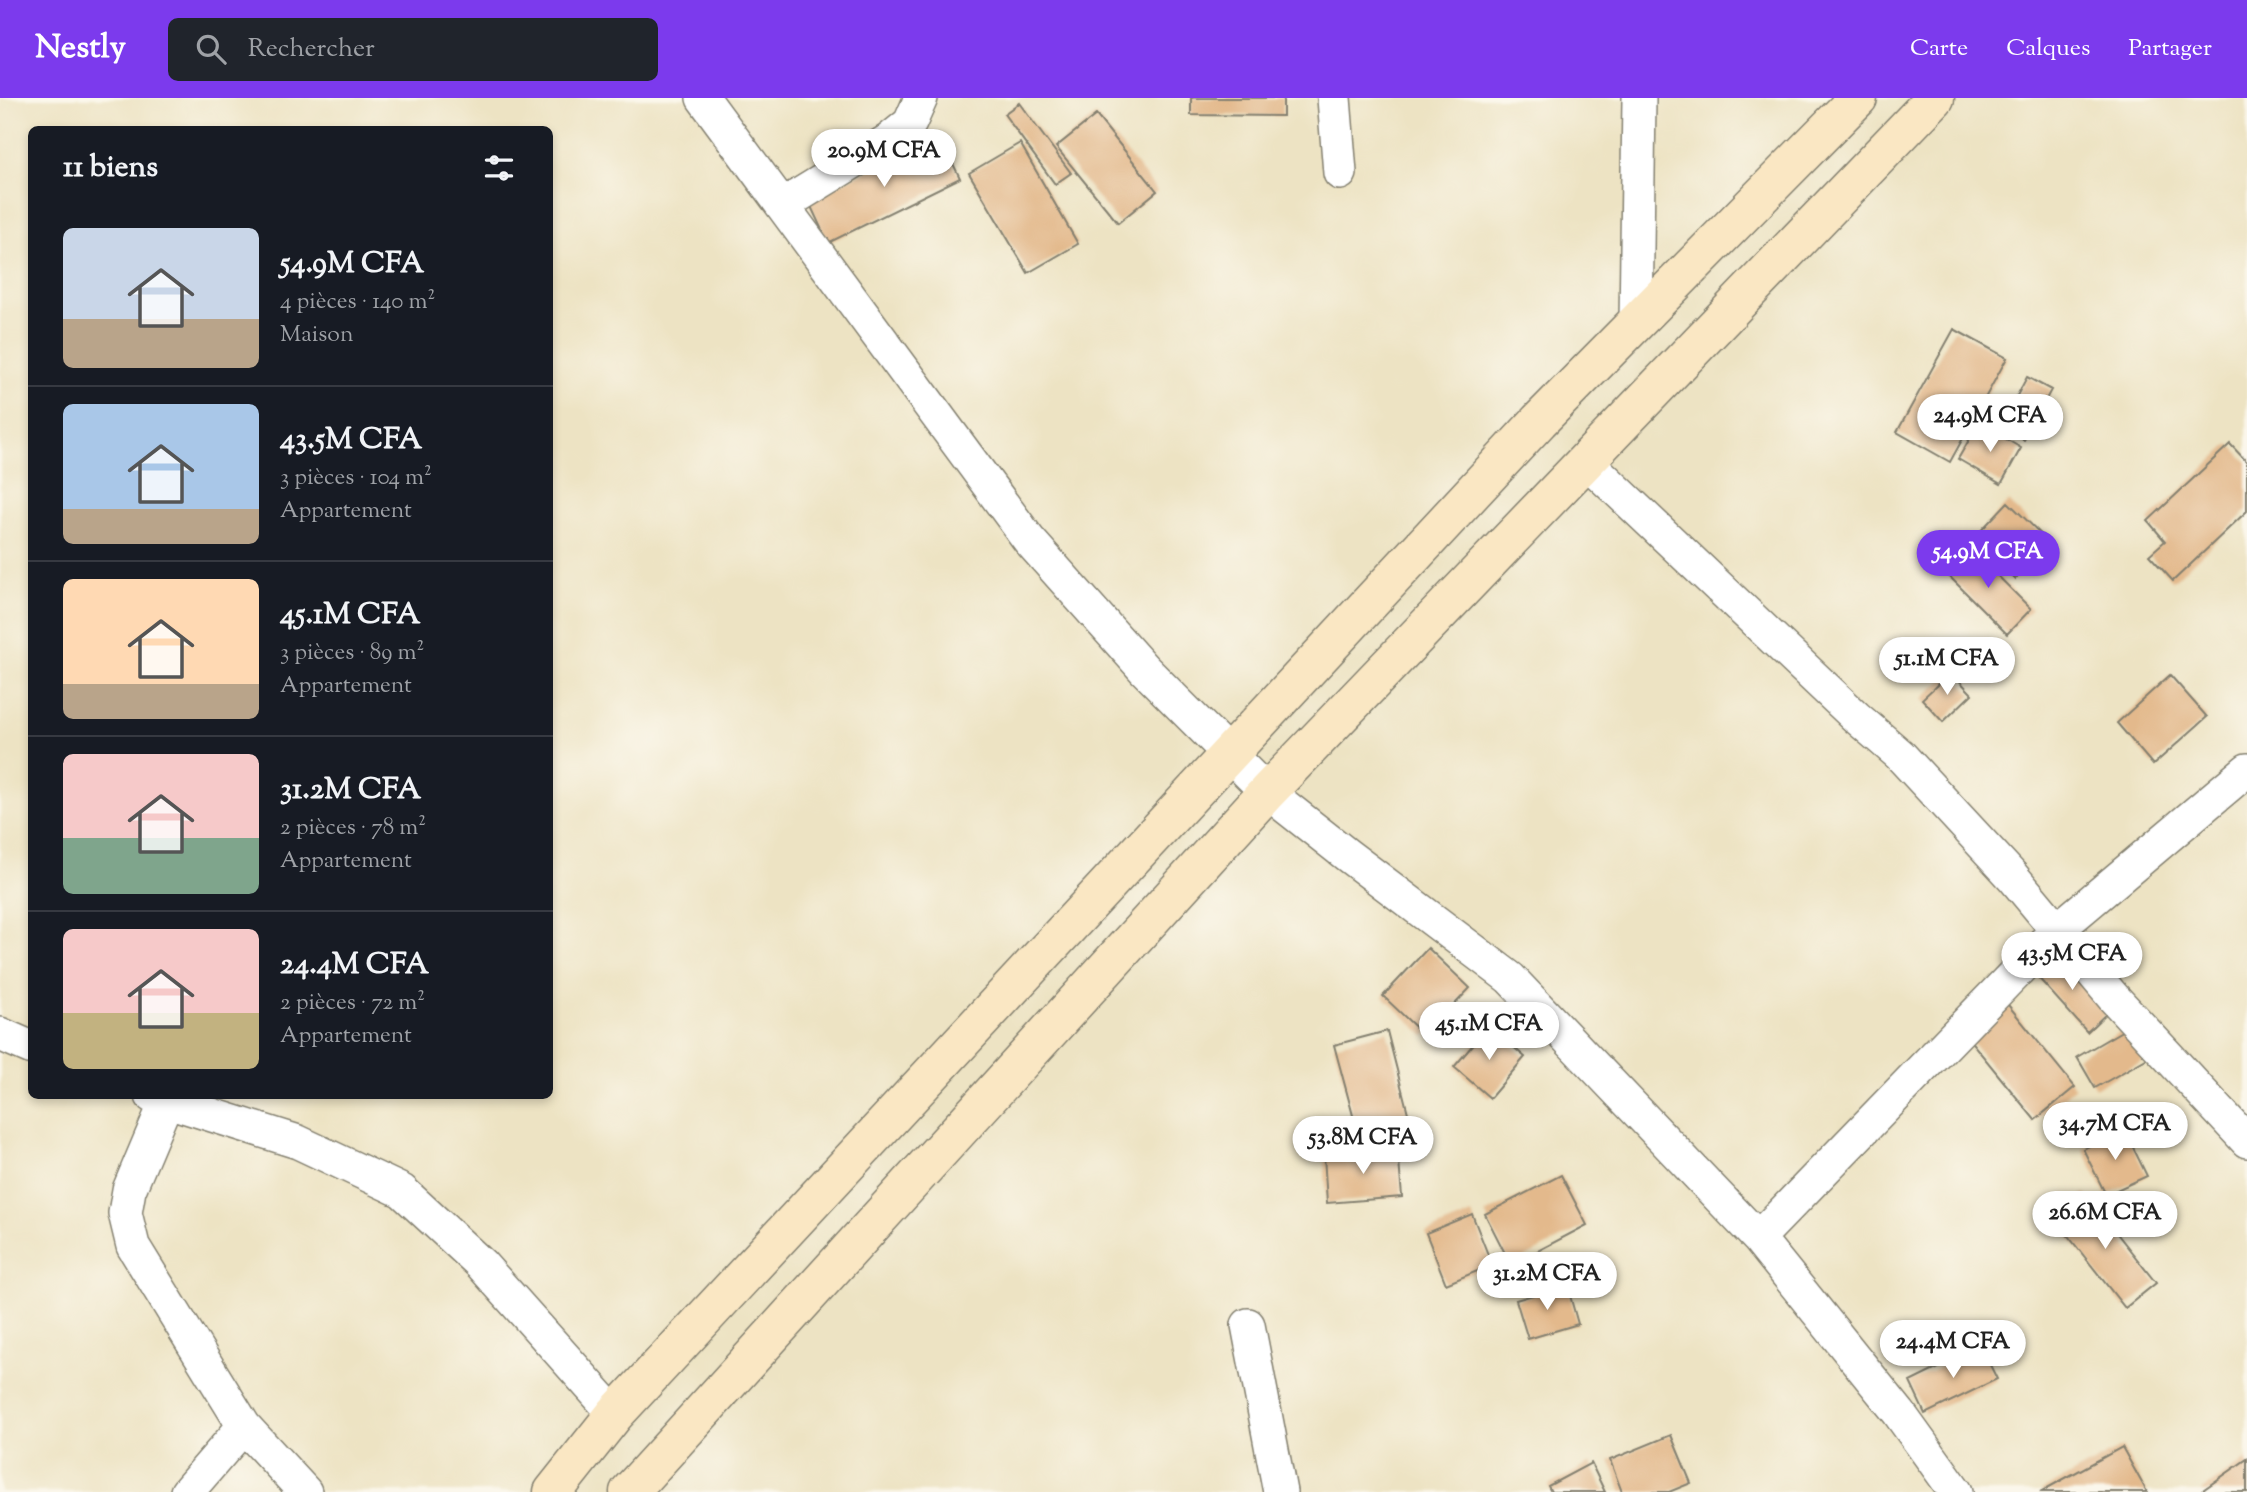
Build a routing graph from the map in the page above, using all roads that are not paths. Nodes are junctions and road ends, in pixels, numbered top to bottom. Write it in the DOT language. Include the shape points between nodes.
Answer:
graph roads {
  1 [pos="703,98"];
  2 [pos="921,98"];
  3 [pos="1334,98"];
  4 [pos="1639,98"];
  5 [pos="1858,98"];
  6 [pos="1935,98"];
  7 [pos="1340,173"];
  8 [pos="783,205"];
  9 [pos="1636,324"];
  10 [pos="1585,460"];
  11 [pos="1229,754"];
  12 [pos="2247,770"];
  13 [pos="1267,792"];
  14 [pos="2057,930"];
  15 [pos="0,1034"];
  16 [pos="28,1046"];
  17 [pos="160,1099"];
  18 [pos="163,1099"];
  19 [pos="2247,1141"];
  20 [pos="1758,1238"];
  21 [pos="1248,1325"];
  22 [pos="615,1414"];
  23 [pos="244,1426"];
  24 [pos="187,1492"];
  25 [pos="305,1492"];
  26 [pos="553,1492"];
  27 [pos="629,1492"];
  28 [pos="1280,1492"];
  29 [pos="1956,1492"];
  1 -- 8 [label="street"];
  2 -- 8 [label="street" via="910,123 889,140"];
  3 -- 7 [label="street"];
  4 -- 9 [label="street"];
  5 -- 9 [label="street"];
  6 -- 10 [label="street"];
  8 -- 11 [label="street" via="1029,540 1144,669"];
  9 -- 11 [label="street"];
  10 -- 13 [label="street"];
  10 -- 14 [label="street" via="1900,755"];
  11 -- 13 [label="street"];
  11 -- 22 [label="street"];
  12 -- 14 [label="street"];
  13 -- 20 [label="street" via="1510,978"];
  13 -- 27 [label="street"];
  14 -- 19 [label="street"];
  14 -- 20 [label="street"];
  15 -- 16 [label="street"];
  17 -- 23 [label="street" via="125,1213 133,1247"];
  18 -- 22 [label="street" via="298,1142 402,1191 481,1264"];
  20 -- 29 [label="street" via="1899,1413"];
  21 -- 28 [label="street"];
  22 -- 26 [label="street"];
  23 -- 24 [label="street"];
  23 -- 25 [label="street"];
}
